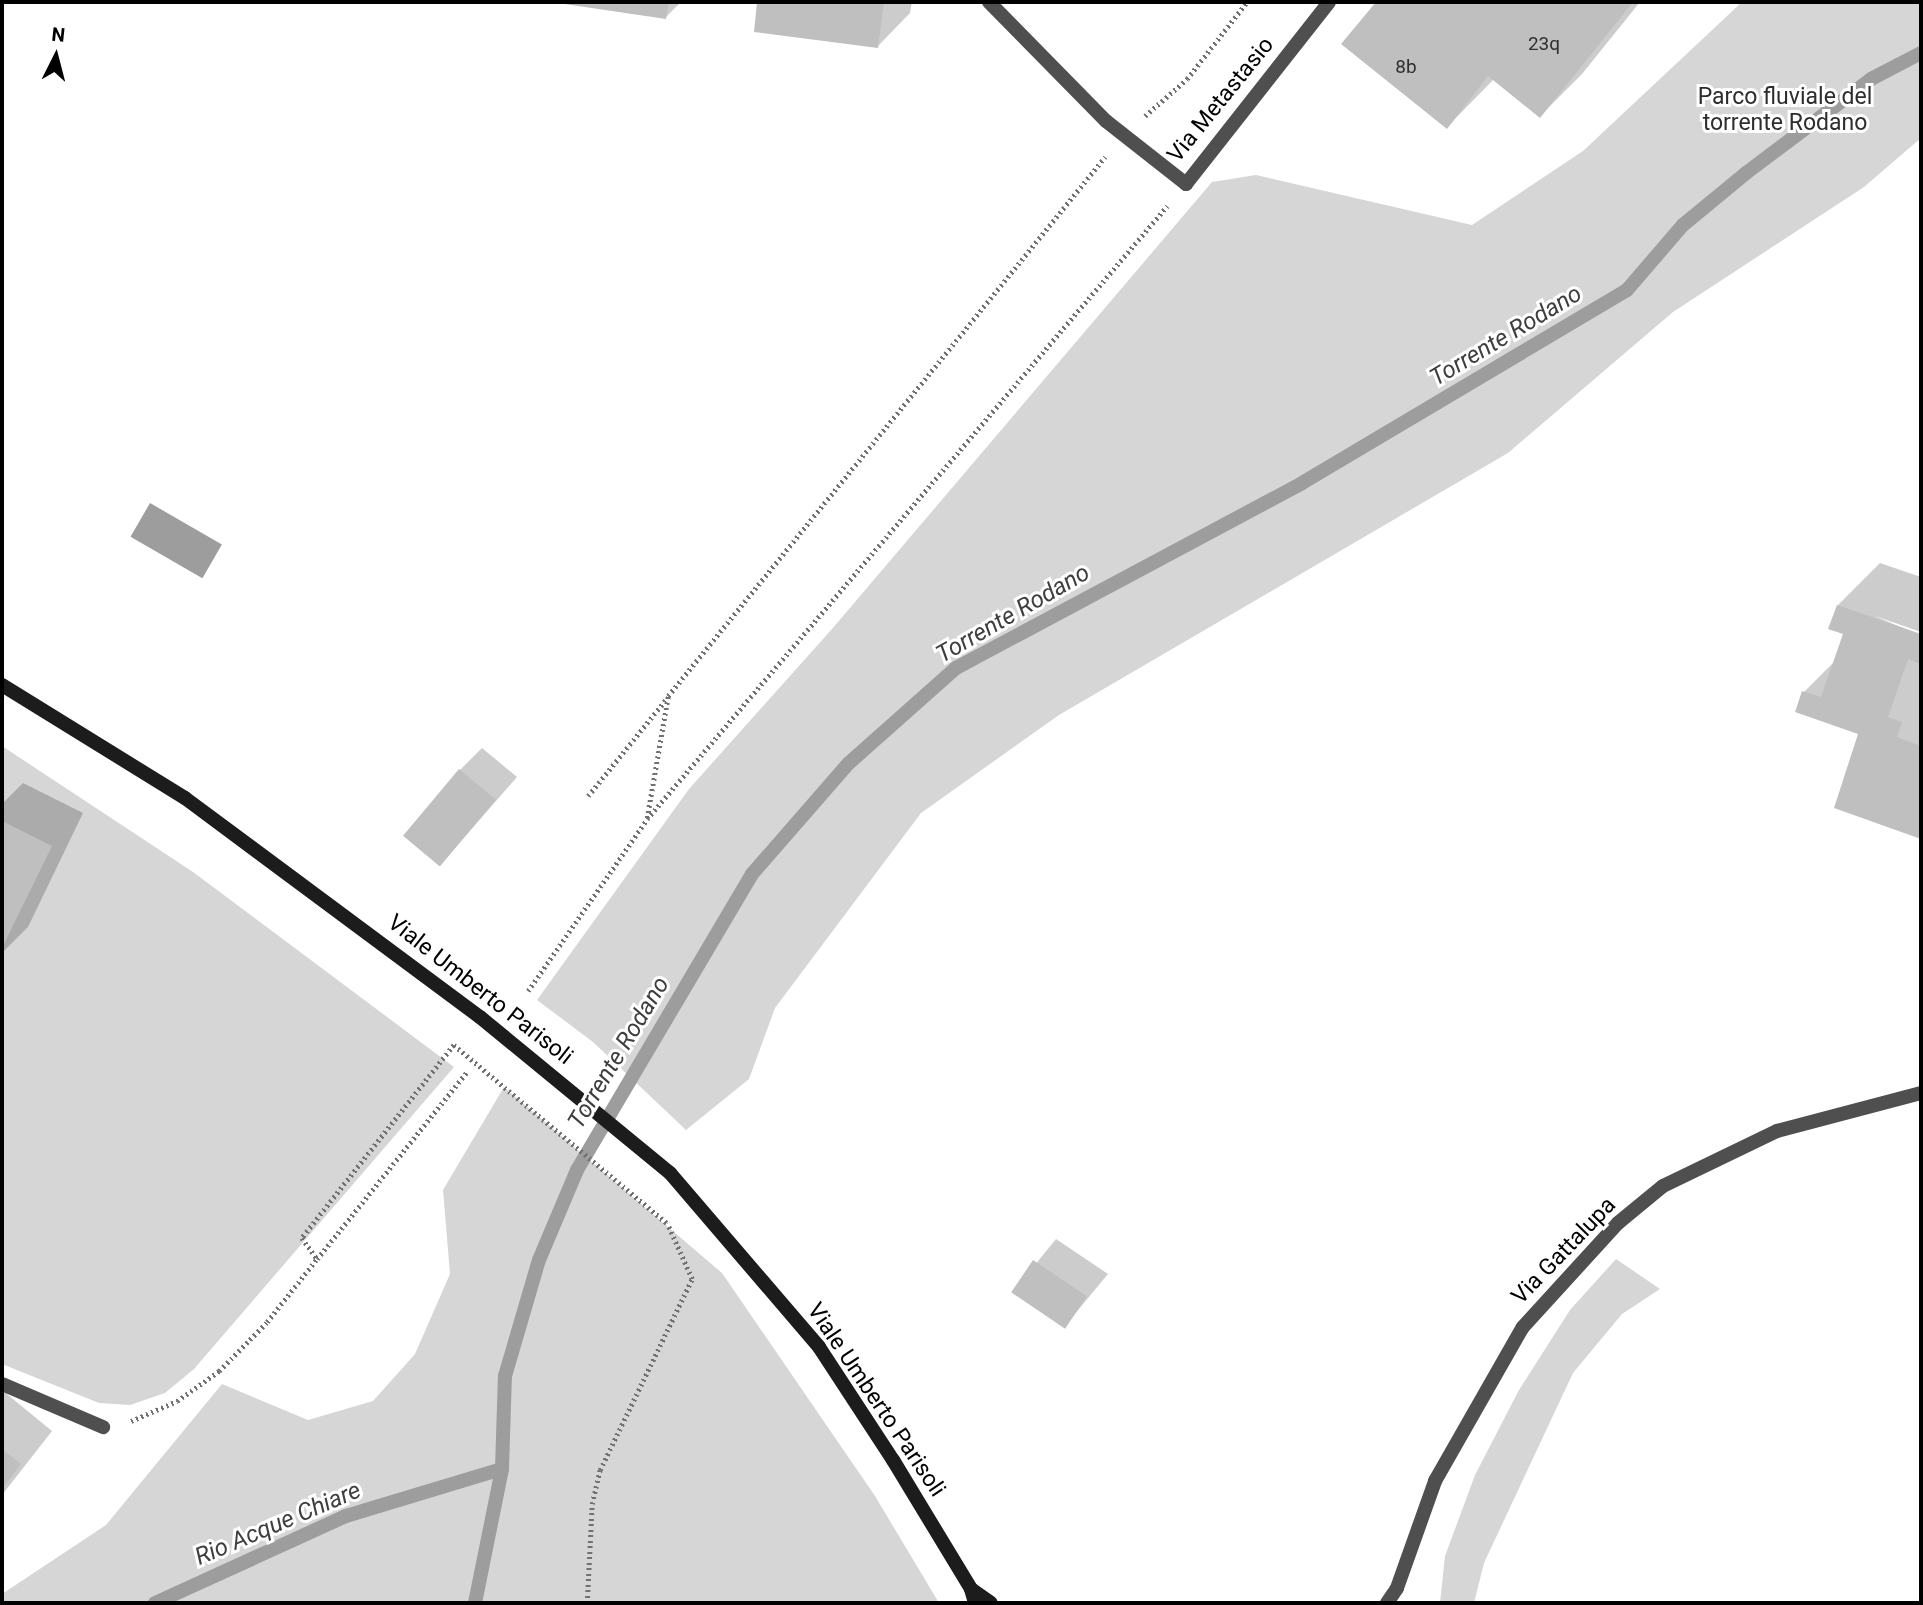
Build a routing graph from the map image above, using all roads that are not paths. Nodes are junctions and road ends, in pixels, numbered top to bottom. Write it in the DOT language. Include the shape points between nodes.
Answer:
graph roads {
  1 [pos="989,2"];
  2 [pos="1329,2"];
  3 [pos="2,685"];
  4 [pos="1921,1093"];
  5 [pos="2,1384"];
  6 [pos="103,1427"];
  7 [pos="973,1596"];
  8 [pos="991,1603"];
  9 [pos="1387,1603"];
  1 -- 2 [label="street, Via Metastasio" via="1123,135 1186,184"];
  3 -- 7 [label="main road, Viale Umberto Parisoli, bridge" via="185,798 481,1017 670,1173 819,1347"];
  4 -- 9 [label="street, Via Gattalupa" via="1777,1131 1663,1186 1618,1223 1557,1285 1524,1327 1435,1481 1397,1588"];
  5 -- 6 [label="street"];
  7 -- 8 [label="main road, Viale Umberto Parisoli"];
}
